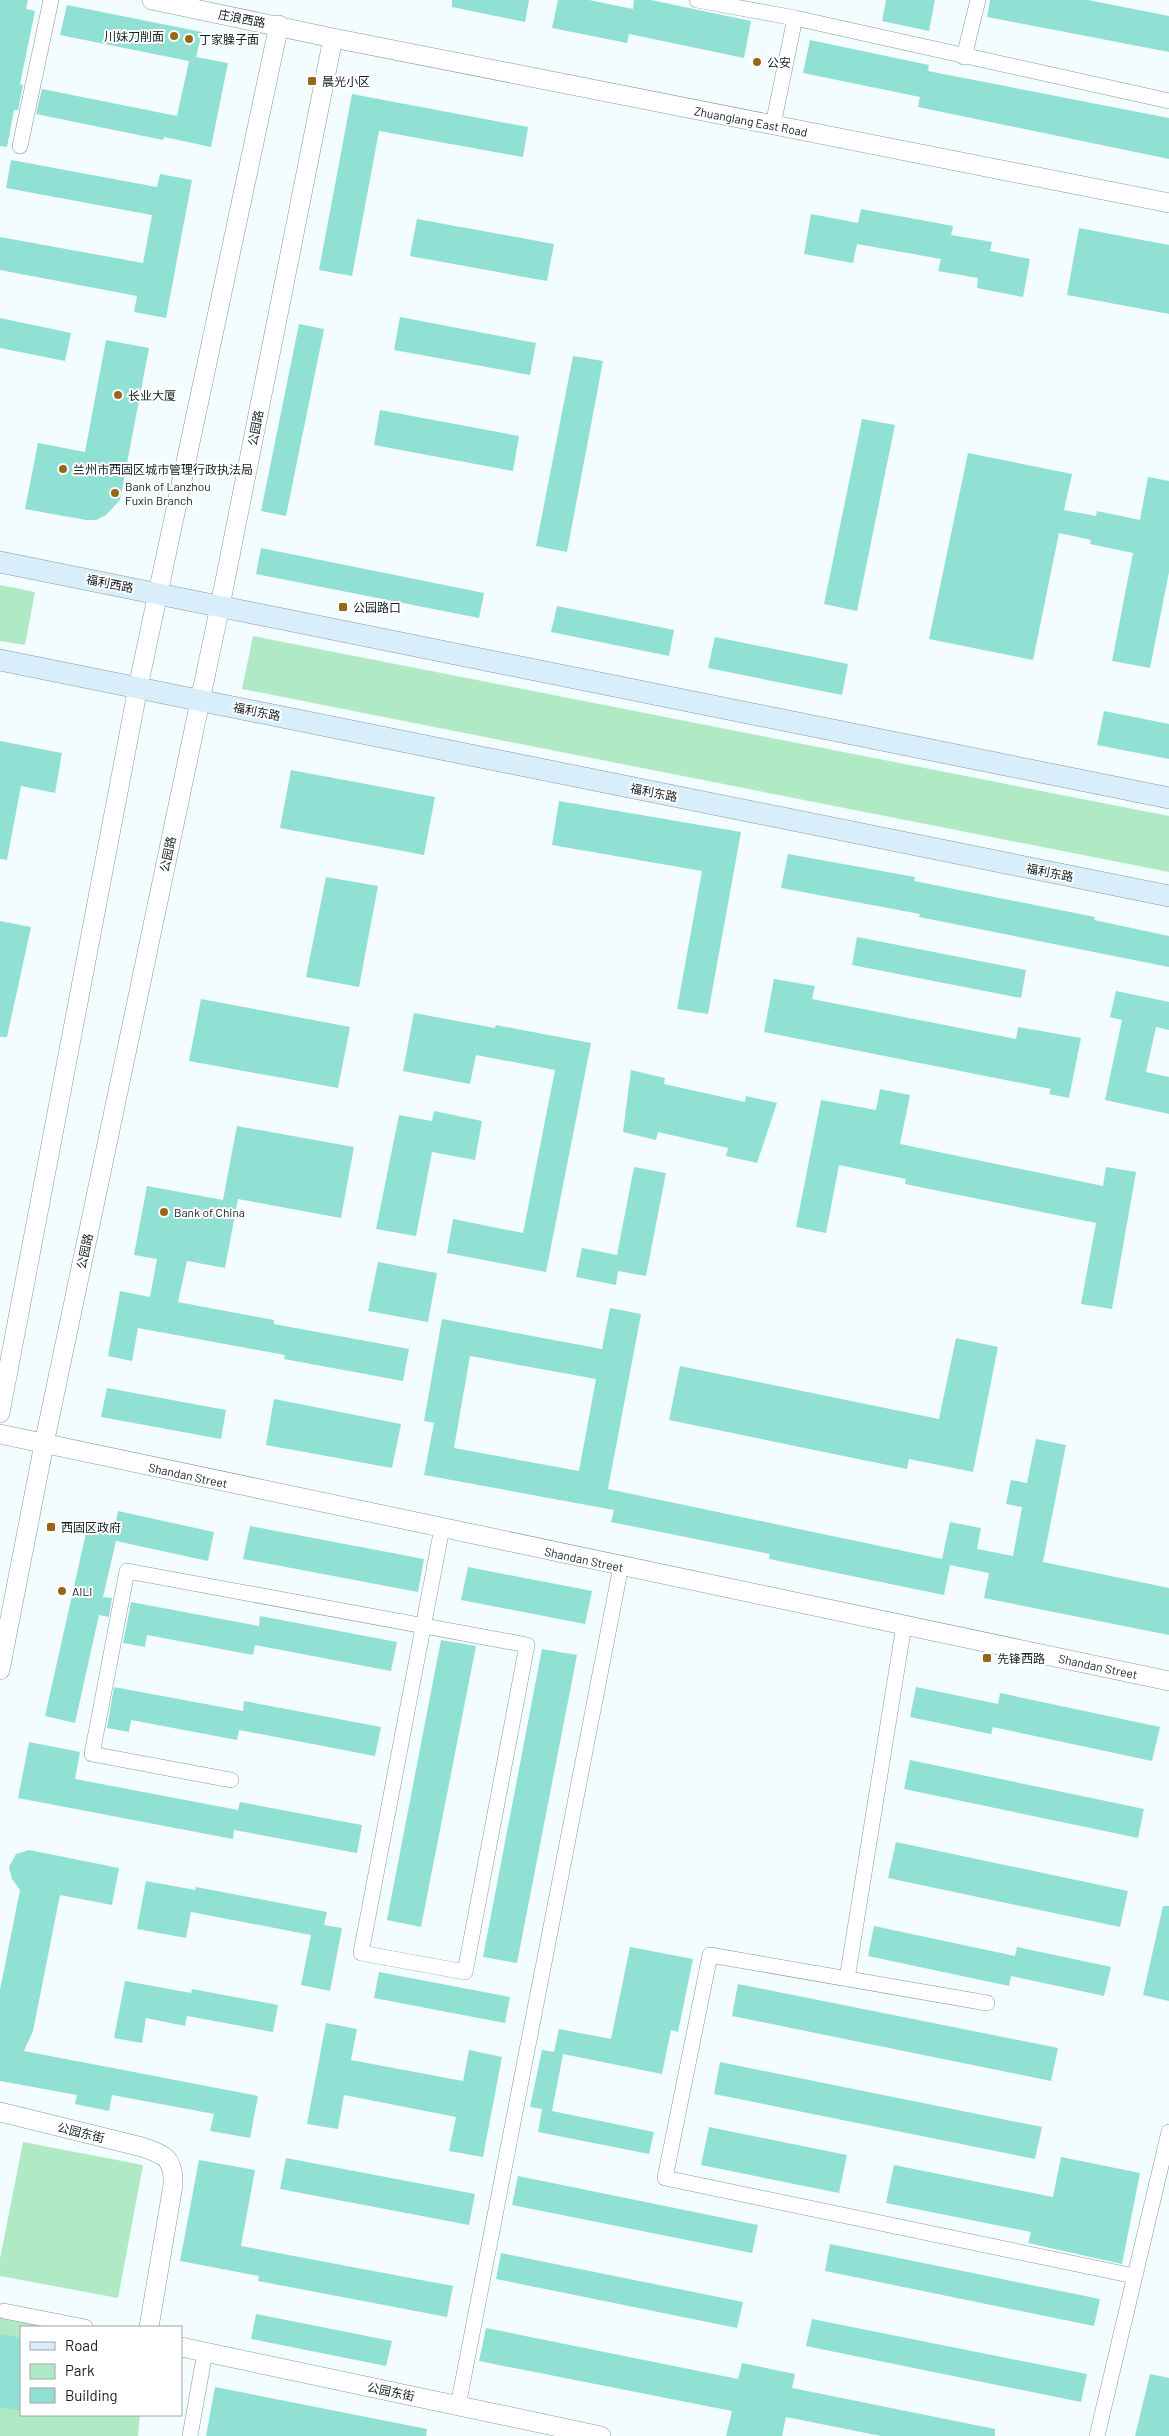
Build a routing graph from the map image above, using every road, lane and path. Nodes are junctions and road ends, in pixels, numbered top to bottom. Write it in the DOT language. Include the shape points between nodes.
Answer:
graph roads {
  1 [pos="51,0"];
  2 [pos="152,0"];
  3 [pos="697,0"];
  4 [pos="978,0"];
  5 [pos="795,18"];
  6 [pos="279,26"];
  7 [pos="333,38"];
  8 [pos="964,57"];
  9 [pos="1169,102"];
  10 [pos="772,125"];
  11 [pos="20,146"];
  12 [pos="1169,203"];
  13 [pos="0,562"];
  14 [pos="159,593"];
  15 [pos="220,606"];
  16 [pos="0,660"];
  17 [pos="138,687"];
  18 [pos="199,700"];
  19 [pos="1169,798"];
  20 [pos="1169,896"];
  21 [pos="0,1413"];
  22 [pos="0,1434"];
  23 [pos="44,1444"];
  24 [pos="442,1528"];
  25 [pos="622,1566"];
  26 [pos="4,1623"];
  27 [pos="904,1625"];
  28 [pos="424,1626"];
  29 [pos="0,1670"];
  30 [pos="1169,1681"];
  31 [pos="231,1780"];
  32 [pos="847,1978"];
  33 [pos="987,2003"];
  34 [pos="0,2112"];
  35 [pos="1169,2132"];
  36 [pos="1134,2276"];
  37 [pos="4,2311"];
  38 [pos="80,2326"];
  39 [pos="149,2326"];
  40 [pos="182,2347"];
  41 [pos="205,2352"];
  42 [pos="458,2406"];
  43 [pos="190,2436"];
  44 [pos="601,2436"];
  45 [pos="1097,2436"];
  1 -- 11 [label="street"];
  2 -- 6 [label="street, 庄浪西路"];
  3 -- 5 [label="street"];
  4 -- 8 [label="street"];
  5 -- 8 [label="street"];
  5 -- 10 [label="street"];
  6 -- 7 [label="street, 庄浪西路"];
  6 -- 14 [label="street"];
  7 -- 10 [label="street, Zhuanglang East Road"];
  7 -- 15 [label="street, 公园路"];
  8 -- 9 [label="street"];
  10 -- 12 [label="street, Zhuanglang East Road"];
  13 -- 14 [label="main road, 福利西路"];
  14 -- 15 [label="main road, 福利西路"];
  14 -- 17 [label="street"];
  15 -- 18 [label="street, 公园路"];
  15 -- 19 [label="main road"];
  16 -- 17 [label="main road"];
  17 -- 18 [label="main road, 福利东路"];
  17 -- 21 [label="street"];
  18 -- 20 [label="main road, 福利东路"];
  18 -- 23 [label="street, 公园路"];
  22 -- 23 [label="street, Shandan Street"];
  23 -- 24 [label="street, Shandan Street"];
  23 -- 26 [label="street, 公园路"];
  24 -- 25 [label="street, Shandan Street"];
  24 -- 28 [label="street"];
  25 -- 27 [label="street, Shandan Street"];
  25 -- 42 [label="street"];
  26 -- 29 [label="street, 公园路"];
  27 -- 30 [label="street, Shandan Street"];
  27 -- 32 [label="street"];
  28 -- 28 [label="street" via="362,1953 465,1972 527,1645"];
  28 -- 31 [label="street" via="127,1571 92,1754"];
  32 -- 33 [label="street"];
  32 -- 36 [label="street" via="710,1955 665,2178"];
  34 -- 39 [label="street, 公园东街" via="142,2147 162,2153 168,2160 174,2171 173,2185"];
  35 -- 36 [label="street"];
  36 -- 45 [label="street"];
  37 -- 38 [label="street"];
  40 -- 41 [label="street, 公园东街"];
  41 -- 42 [label="street, 公园东街"];
  41 -- 43 [label="street"];
  42 -- 44 [label="street, 公园东街"];
}
